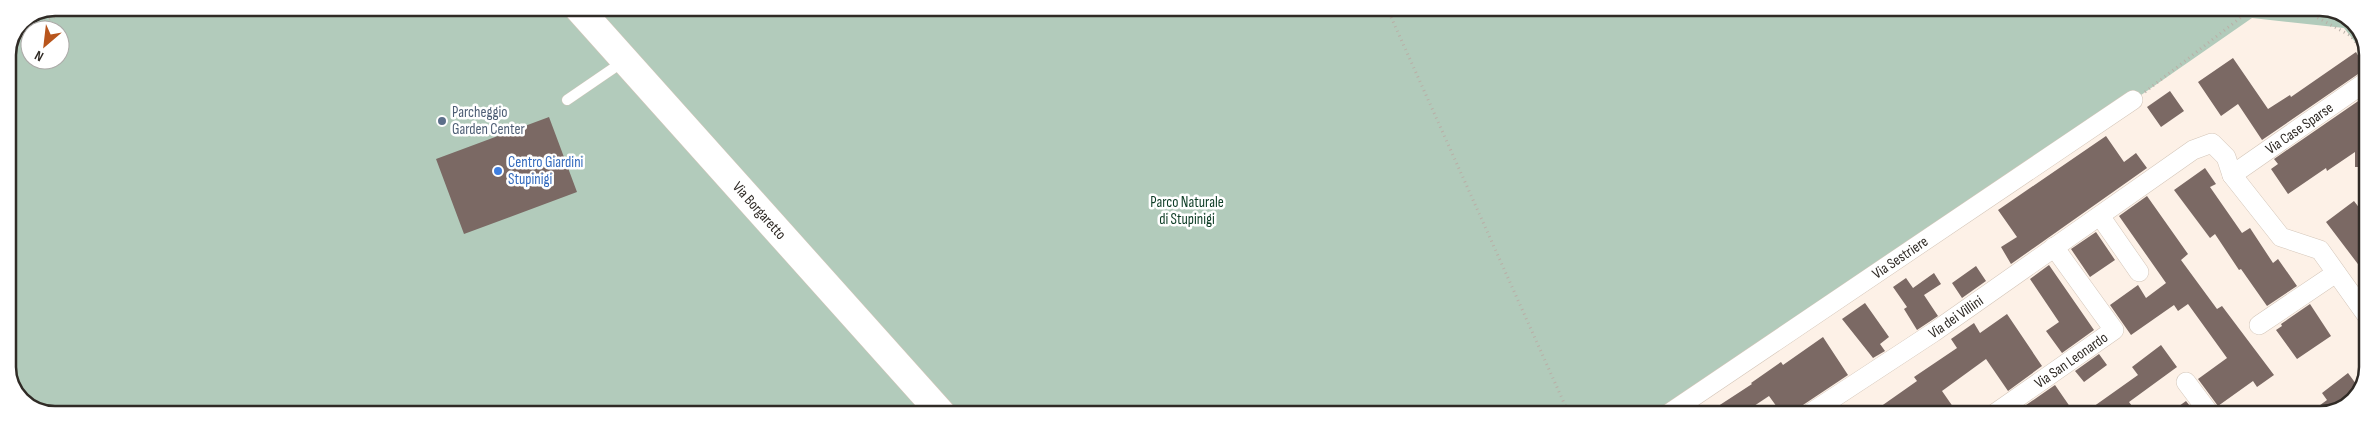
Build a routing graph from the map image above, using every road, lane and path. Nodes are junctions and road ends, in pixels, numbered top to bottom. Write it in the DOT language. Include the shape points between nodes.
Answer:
graph roads {
  1 [pos="56,16"];
  2 [pos="585,16"];
  3 [pos="1391,17"];
  4 [pos="2242,17"];
  5 [pos="2316,17"];
  6 [pos="28,28"];
  7 [pos="2356,43"];
  8 [pos="625,60"];
  9 [pos="2359,86"];
  10 [pos="567,100"];
  11 [pos="2134,100"];
  12 [pos="2232,175"];
  13 [pos="2100,216"];
  14 [pos="2054,247"];
  15 [pos="2139,272"];
  16 [pos="2336,273"];
  17 [pos="2358,304"];
  18 [pos="2260,325"];
  19 [pos="2186,382"];
  20 [pos="934,405"];
  21 [pos="1564,406"];
  22 [pos="1680,406"];
  23 [pos="1822,406"];
  24 [pos="2006,406"];
  25 [pos="2204,406"];
  1 -- 6 [label="path"];
  2 -- 8 [label="street, Via Borgaretto"];
  3 -- 21 [label="path"];
  4 -- 11 [label="path"];
  5 -- 7 [label="path" via="2351,36"];
  8 -- 10 [label="lane"];
  8 -- 20 [label="street, Via Borgaretto"];
  9 -- 12 [label="street, Via Case Sparse"];
  11 -- 22 [label="street, Via Sestriere"];
  12 -- 13 [label="street, Via dei Villini" via="2226,157 2212,143 2193,150"];
  12 -- 16 [label="street" via="2281,237 2320,250"];
  13 -- 14 [label="street, Via dei Villini"];
  13 -- 15 [label="street"];
  14 -- 23 [label="street, Via dei Villini"];
  14 -- 24 [label="street, Via San Leonardo" via="2114,330"];
  16 -- 17 [label="street"];
  16 -- 18 [label="street"];
  19 -- 25 [label="street"];
}
